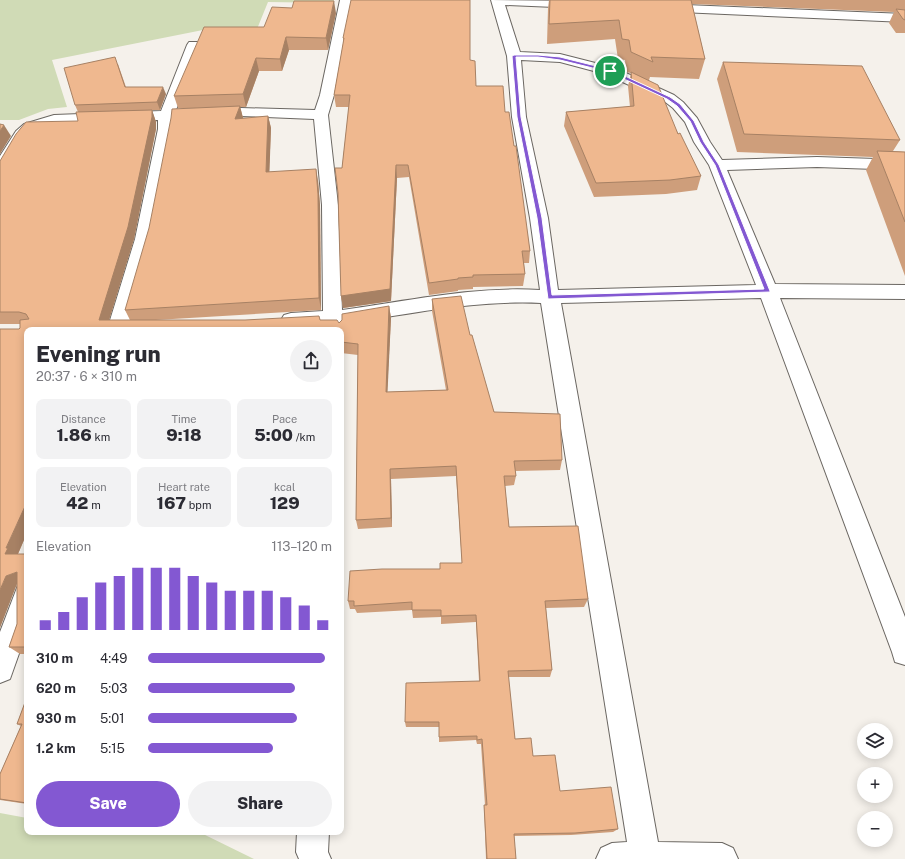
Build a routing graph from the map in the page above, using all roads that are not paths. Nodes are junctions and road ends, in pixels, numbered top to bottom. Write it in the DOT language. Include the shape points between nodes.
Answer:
graph roads {
  1 [pos="346,0"];
  2 [pos="497,1"];
  3 [pos="593,5"];
  4 [pos="649,7"];
  5 [pos="905,18"];
  6 [pos="194,45"];
  7 [pos="514,56"];
  8 [pos="321,115"];
  9 [pos="166,116"];
  10 [pos="717,165"];
  11 [pos="905,165"];
  12 [pos="0,169"];
  13 [pos="768,291"];
  14 [pos="905,292"];
  15 [pos="550,297"];
  16 [pos="269,321"];
  17 [pos="333,324"];
  18 [pos="118,327"];
  19 [pos="24,602"];
  20 [pos="905,652"];
  21 [pos="0,669"];
  22 [pos="313,835"];
  23 [pos="645,858"];
  24 [pos="315,859"];
  25 [pos="612,859"];
  26 [pos="722,859"];
  1 -- 8 [label="street"];
  2 -- 3 [label="street"];
  2 -- 7 [label="street"];
  4 -- 5 [label="street"];
  6 -- 9 [label="street"];
  7 -- 10 [label="street" via="560,58 587,64 610,71 669,98 692,121"];
  7 -- 15 [label="street" via="519,117 539,218"];
  8 -- 9 [label="street" via="241,112"];
  8 -- 17 [label="street" via="330,205"];
  9 -- 12 [label="street" via="73,119 40,123 29,127 21,134"];
  9 -- 18 [label="street" via="166,129 144,239"];
  10 -- 11 [label="street" via="817,162"];
  10 -- 13 [label="street"];
  13 -- 14 [label="street"];
  13 -- 15 [label="street"];
  13 -- 20 [label="street"];
  15 -- 17 [label="street" via="524,294 471,298"];
  15 -- 23 [label="street"];
  16 -- 17 [label="street"];
  19 -- 21 [label="street"];
  22 -- 24 [label="street" via="312,852"];
  23 -- 25 [label="street"];
  23 -- 26 [label="street"];
}
